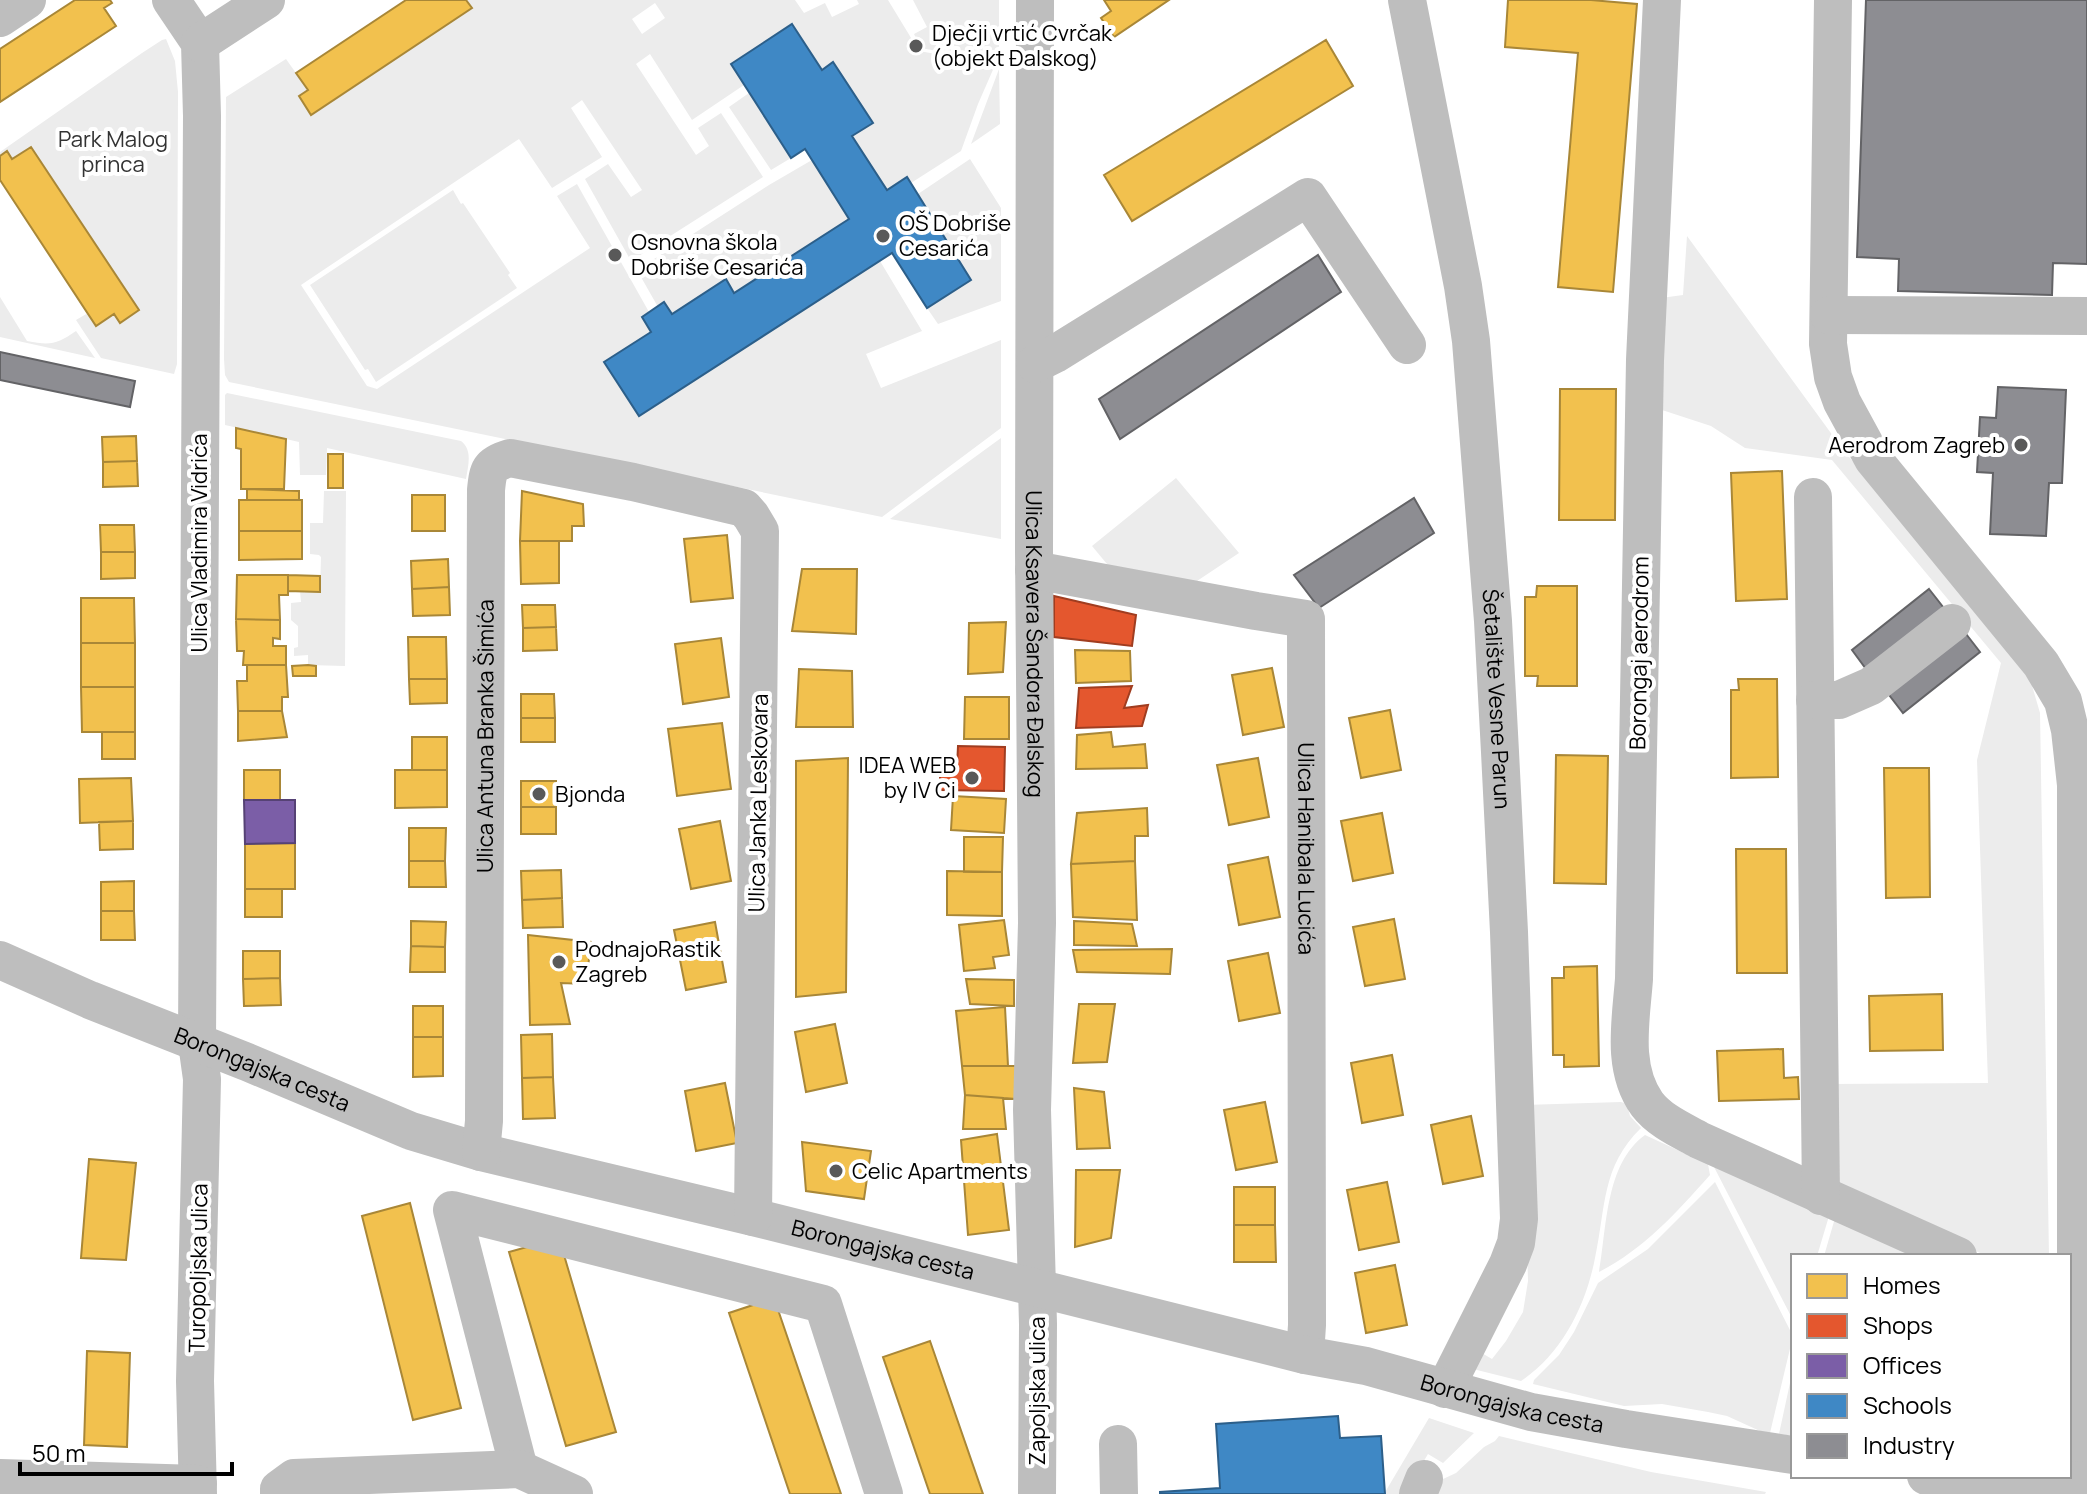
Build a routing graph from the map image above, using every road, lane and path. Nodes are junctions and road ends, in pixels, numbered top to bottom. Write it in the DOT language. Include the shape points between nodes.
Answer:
graph roads {
  1 [pos="27,0"];
  2 [pos="171,0"];
  3 [pos="266,0"];
  4 [pos="1035,0"];
  5 [pos="1407,0"];
  6 [pos="1662,0"];
  7 [pos="1833,0"];
  8 [pos="0,18"];
  9 [pos="200,43"];
  10 [pos="1829,315"];
  11 [pos="2087,316"];
  12 [pos="1407,345"];
  13 [pos="1035,364"];
  14 [pos="633,482"];
  15 [pos="1813,497"];
  16 [pos="1034,570"];
  17 [pos="1952,623"];
  18 [pos="1815,700"];
  19 [pos="2081,793"];
  20 [pos="0,960"];
  21 [pos="2082,1027"];
  22 [pos="197,1043"];
  23 [pos="2082,1144"];
  24 [pos="481,1152"];
  25 [pos="1821,1196"];
  26 [pos="753,1217"];
  27 [pos="1953,1254"];
  28 [pos="1036,1287"];
  29 [pos="2077,1302"];
  30 [pos="1305,1355"];
  31 [pos="1445,1389"];
  32 [pos="1118,1444"];
  33 [pos="1791,1455"];
  34 [pos="519,1469"];
  35 [pos="0,1478"];
  36 [pos="2084,1481"];
  37 [pos="1941,1483"];
  38 [pos="286,1486"];
  39 [pos="198,1489"];
  40 [pos="574,1494"];
  41 [pos="884,1494"];
  42 [pos="1037,1494"];
  43 [pos="1119,1494"];
  1 -- 8 [label="street"];
  2 -- 9 [label="street"];
  3 -- 9 [label="street"];
  4 -- 13 [label="street, Ulica Ksavera Šandora Đalskog"];
  5 -- 31 [label="street, Šetalište Vesne Parun" via="1471,341 1493,621 1519,1219 1516,1243"];
  6 -- 25 [label="street, Borongaj aerodrom" via="1645,360 1629,1047 1647,1103 1665,1121"];
  7 -- 10 [label="street"];
  9 -- 22 [label="street, Ulica Vladimira Vidrića"];
  10 -- 11 [label="street"];
  10 -- 19 [label="street" via="1828,344 1842,402 1873,459 2041,664 2063,701"];
  12 -- 13 [label="street" via="1308,197"];
  13 -- 16 [label="street, Ulica Ksavera Šandora Đalskog"];
  14 -- 24 [label="street, Ulica Antuna Branka Šimića" via="510,458 497,462 487,474"];
  14 -- 26 [label="street, Ulica Janka Leskovara" via="744,508 760,531"];
  15 -- 18 [label="street"];
  16 -- 28 [label="street, Ulica Ksavera Šandora Đalskog"];
  16 -- 30 [label="street, Ulica Hanibala Lucića" via="1306,619"];
  17 -- 18 [label="street" via="1871,686 1839,700"];
  18 -- 25 [label="street"];
  19 -- 21 [label="street"];
  20 -- 22 [label="street, Borongajska cesta"];
  21 -- 23 [label="street"];
  22 -- 24 [label="street, Borongajska cesta" via="411,1131"];
  22 -- 39 [label="street, Turopoljska ulica" via="202,1079 195,1381"];
  23 -- 29 [label="street"];
  24 -- 26 [label="street, Borongajska cesta"];
  25 -- 27 [label="street, Borongaj aerodrom"];
  26 -- 28 [label="street, Borongajska cesta"];
  28 -- 30 [label="street, Borongajska cesta"];
  28 -- 42 [label="street, Zapoljska ulica"];
  29 -- 36 [label="street"];
  30 -- 31 [label="street, Borongajska cesta"];
  31 -- 33 [label="street, Borongajska cesta" via="1531,1412"];
  32 -- 43 [label="street"];
  34 -- 38 [label="street"];
  34 -- 40 [label="street"];
  34 -- 41 [label="street" via="452,1210 823,1304"];
  35 -- 39 [label="street"];
  36 -- 37 [label="street"];
}
